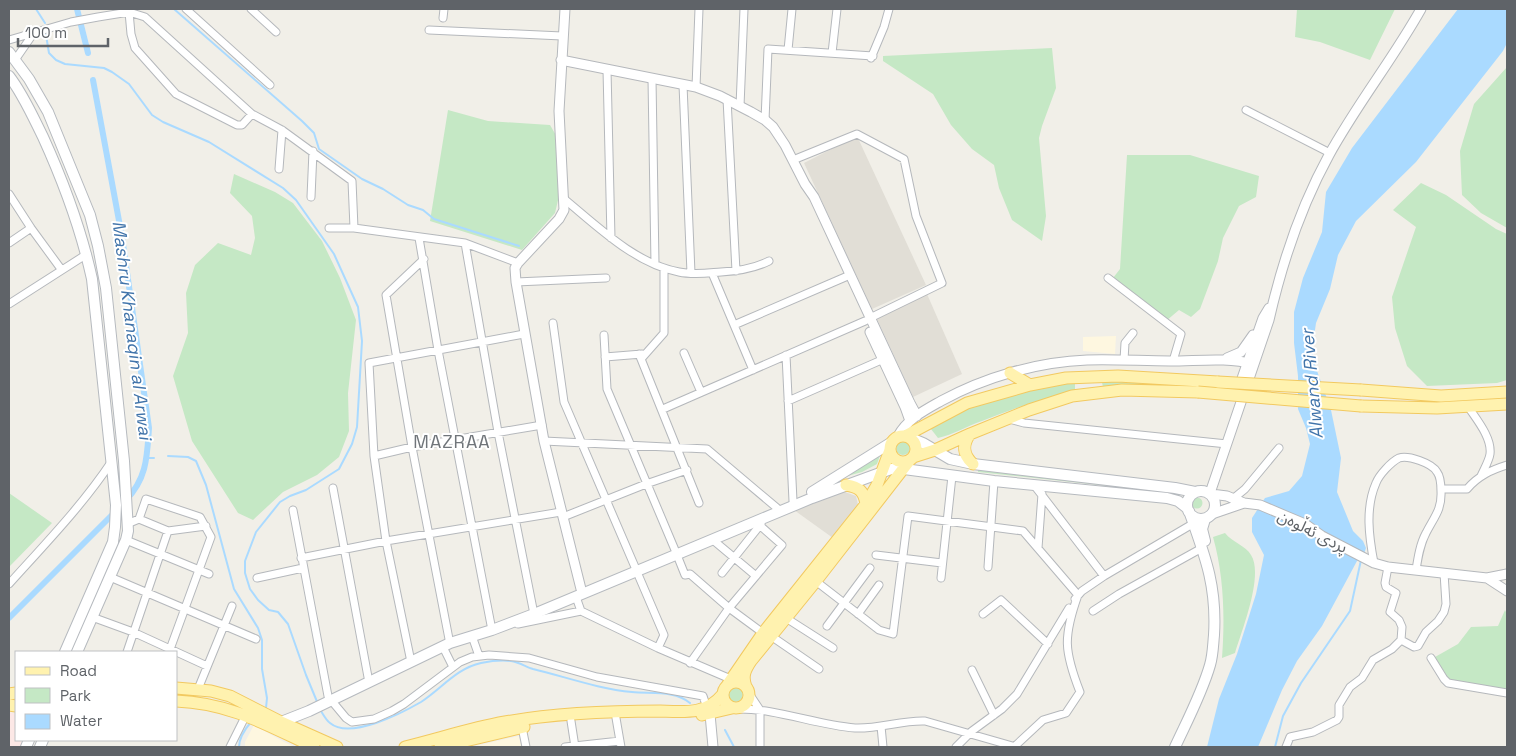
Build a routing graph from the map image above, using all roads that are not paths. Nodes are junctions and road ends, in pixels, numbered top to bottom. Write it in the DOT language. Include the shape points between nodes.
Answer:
graph roads {
  1 [pos="96,9"];
  2 [pos="186,9"];
  3 [pos="251,9"];
  4 [pos="444,9"];
  5 [pos="565,9"];
  6 [pos="699,9"];
  7 [pos="744,9"];
  8 [pos="792,9"];
  9 [pos="837,9"];
  10 [pos="888,9"];
  11 [pos="1421,9"];
  12 [pos="129,12"];
  13 [pos="98,17"];
  14 [pos="443,18"];
  15 [pos="428,30"];
  16 [pos="276,32"];
  17 [pos="33,34"];
  18 [pos="562,36"];
  19 [pos="9,40"];
  20 [pos="788,50"];
  21 [pos="832,53"];
  22 [pos="12,56"];
  23 [pos="561,60"];
  24 [pos="607,70"];
  25 [pos="9,76"];
  26 [pos="652,79"];
  27 [pos="270,84"];
  28 [pos="683,85"];
  29 [pos="696,87"];
  30 [pos="727,100"];
  31 [pos="740,106"];
  32 [pos="1246,110"];
  33 [pos="48,112"];
  34 [pos="252,114"];
  35 [pos="34,119"];
  36 [pos="765,120"];
  37 [pos="282,130"];
  38 [pos="313,151"];
  39 [pos="1330,153"];
  40 [pos="793,160"];
  41 [pos="279,169"];
  42 [pos="9,194"];
  43 [pos="311,197"];
  44 [pos="563,198"];
  45 [pos="30,228"];
  46 [pos="329,228"];
  47 [pos="354,228"];
  48 [pos="419,238"];
  49 [pos="611,238"];
  50 [pos="9,243"];
  51 [pos="465,243"];
  52 [pos="87,254"];
  53 [pos="424,258"];
  54 [pos="769,261"];
  55 [pos="518,263"];
  56 [pos="655,264"];
  57 [pos="664,268"];
  58 [pos="61,269"];
  59 [pos="736,271"];
  60 [pos="712,273"];
  61 [pos="691,274"];
  62 [pos="848,276"];
  63 [pos="606,278"];
  64 [pos="1108,278"];
  65 [pos="516,282"];
  66 [pos="1274,297"];
  67 [pos="9,304"];
  68 [pos="1263,318"];
  69 [pos="868,319"];
  70 [pos="553,324"];
  71 [pos="734,325"];
  72 [pos="1133,333"];
  73 [pos="524,334"];
  74 [pos="604,335"];
  75 [pos="482,342"];
  76 [pos="438,350"];
  77 [pos="684,353"];
  78 [pos="642,355"];
  79 [pos="786,355"];
  80 [pos="605,357"];
  81 [pos="397,358"];
  82 [pos="886,358"];
  83 [pos="1222,359"];
  84 [pos="1124,360"];
  85 [pos="1173,361"];
  86 [pos="1250,363"];
  87 [pos="752,370"];
  88 [pos="1010,373"];
  89 [pos="1030,385"];
  90 [pos="701,392"];
  91 [pos="1507,392"];
  92 [pos="788,401"];
  93 [pos="1507,404"];
  94 [pos="1469,408"];
  95 [pos="662,409"];
  96 [pos="913,418"];
  97 [pos="1009,419"];
  98 [pos="542,425"];
  99 [pos="498,432"];
  100 [pos="970,434"];
  101 [pos="455,440"];
  102 [pos="899,440"];
  103 [pos="544,441"];
  104 [pos="581,442"];
  105 [pos="1225,444"];
  106 [pos="630,445"];
  107 [pos="412,447"];
  108 [pos="678,447"];
  109 [pos="1279,448"];
  110 [pos="935,450"];
  111 [pos="374,456"];
  112 [pos="112,460"];
  113 [pos="909,462"];
  114 [pos="973,464"];
  115 [pos="1507,465"];
  116 [pos="687,470"];
  117 [pos="882,472"];
  118 [pos="952,476"];
  119 [pos="1480,476"];
  120 [pos="994,481"];
  121 [pos="646,484"];
  122 [pos="846,485"];
  123 [pos="333,488"];
  124 [pos="1040,489"];
  125 [pos="1441,489"];
  126 [pos="1205,493"];
  127 [pos="1234,498"];
  128 [pos="606,501"];
  129 [pos="793,501"];
  130 [pos="699,502"];
  131 [pos="1244,503"];
  132 [pos="121,504"];
  133 [pos="866,504"];
  134 [pos="777,508"];
  135 [pos="1188,509"];
  136 [pos="293,510"];
  137 [pos="562,514"];
  138 [pos="139,519"];
  139 [pos="515,519"];
  140 [pos="1203,519"];
  141 [pos="761,522"];
  142 [pos="947,522"];
  143 [pos="127,524"];
  144 [pos="206,526"];
  145 [pos="472,527"];
  146 [pos="991,527"];
  147 [pos="168,531"];
  148 [pos="429,535"];
  149 [pos="114,537"];
  150 [pos="1028,537"];
  151 [pos="1039,538"];
  152 [pos="126,540"];
  153 [pos="713,540"];
  154 [pos="386,541"];
  155 [pos="1038,548"];
  156 [pos="1202,548"];
  157 [pos="344,550"];
  158 [pos="676,552"];
  159 [pos="160,554"];
  160 [pos="876,555"];
  161 [pos="301,558"];
  162 [pos="733,558"];
  163 [pos="902,559"];
  164 [pos="942,563"];
  165 [pos="1374,563"];
  166 [pos="988,567"];
  167 [pos="1388,567"];
  168 [pos="303,568"];
  169 [pos="870,568"];
  170 [pos="636,569"];
  171 [pos="199,570"];
  172 [pos="1416,570"];
  173 [pos="722,573"];
  174 [pos="1444,573"];
  175 [pos="209,574"];
  176 [pos="1507,574"];
  177 [pos="756,576"];
  178 [pos="1104,576"];
  179 [pos="110,577"];
  180 [pos="257,578"];
  181 [pos="941,578"];
  182 [pos="1487,578"];
  183 [pos="813,579"];
  184 [pos="9,584"];
  185 [pos="879,585"];
  186 [pos="1507,592"];
  187 [pos="146,593"];
  188 [pos="579,593"];
  189 [pos="1078,595"];
  190 [pos="843,603"];
  191 [pos="232,606"];
  192 [pos="729,608"];
  193 [pos="185,609"];
  194 [pos="533,609"];
  195 [pos="581,611"];
  196 [pos="1093,611"];
  197 [pos="858,614"];
  198 [pos="983,614"];
  199 [pos="92,618"];
  200 [pos="786,618"];
  201 [pos="224,626"];
  202 [pos="827,626"];
  203 [pos="494,627"];
  204 [pos="133,632"];
  205 [pos="767,635"];
  206 [pos="472,636"];
  207 [pos="256,640"];
  208 [pos="1401,640"];
  209 [pos="446,643"];
  210 [pos="1048,644"];
  211 [pos="658,648"];
  212 [pos="833,648"];
  213 [pos="170,650"];
  214 [pos="65,651"];
  215 [pos="77,651"];
  216 [pos="127,651"];
  217 [pos="178,653"];
  218 [pos="479,656"];
  219 [pos="410,657"];
  220 [pos="1431,658"];
  221 [pos="690,663"];
  222 [pos="207,666"];
  223 [pos="452,667"];
  224 [pos="819,669"];
  225 [pos="972,670"];
  226 [pos="368,677"];
  227 [pos="736,686"];
  228 [pos="178,688"];
  229 [pos="198,689"];
  230 [pos="211,690"];
  231 [pos="1507,693"];
  232 [pos="328,698"];
  233 [pos="178,701"];
  234 [pos="209,704"];
  235 [pos="734,708"];
  236 [pos="760,710"];
  237 [pos="709,711"];
  238 [pos="994,715"];
  239 [pos="263,718"];
  240 [pos="616,718"];
  241 [pos="571,721"];
  242 [pos="881,726"];
  243 [pos="522,727"];
  244 [pos="968,734"];
  245 [pos="620,744"];
  246 [pos="990,744"];
  247 [pos="230,747"];
  248 [pos="314,747"];
  249 [pos="337,747"];
  250 [pos="405,747"];
  251 [pos="440,747"];
  252 [pos="526,747"];
  253 [pos="565,747"];
  254 [pos="575,747"];
  255 [pos="713,747"];
  256 [pos="760,747"];
  257 [pos="883,747"];
  258 [pos="956,747"];
  259 [pos="1015,747"];
  260 [pos="1175,747"];
  261 [pos="1182,747"];
  262 [pos="1286,747"];
  1 -- 13 [label="street"];
  2 -- 27 [label="street"];
  3 -- 16 [label="street"];
  4 -- 14 [label="street"];
  5 -- 18 [label="street"];
  6 -- 29 [label="street"];
  7 -- 31 [label="street"];
  8 -- 20 [label="street"];
  9 -- 21 [label="street"];
  10 -- 21 [label="street" via="872,58"];
  11 -- 39 [label="street"];
  12 -- 13 [label="street"];
  12 -- 34 [label="street" via="144,16"];
  12 -- 34 [label="street" via="135,48 176,94 237,125 242,125"];
  13 -- 17 [label="street"];
  15 -- 18 [label="street"];
  17 -- 19 [label="street"];
  17 -- 22 [label="street"];
  18 -- 23 [label="street"];
  20 -- 21 [label="street"];
  20 -- 36 [label="street" via="768,49"];
  22 -- 33 [label="main road"];
  23 -- 24 [label="street"];
  23 -- 44 [label="street" via="559,119"];
  24 -- 26 [label="street"];
  24 -- 49 [label="street"];
  25 -- 35 [label="main road"];
  26 -- 28 [label="street"];
  26 -- 56 [label="street"];
  28 -- 29 [label="street"];
  28 -- 61 [label="street"];
  29 -- 30 [label="street"];
  30 -- 31 [label="street"];
  30 -- 59 [label="street"];
  31 -- 36 [label="street"];
  32 -- 39 [label="street"];
  33 -- 35 [label="main road"];
  33 -- 132 [label="main road" via="90,215 106,288"];
  34 -- 37 [label="street"];
  35 -- 52 [label="main road" via="58,170"];
  36 -- 40 [label="street" via="773,127"];
  37 -- 38 [label="street"];
  37 -- 41 [label="street"];
  38 -- 43 [label="street"];
  38 -- 47 [label="street" via="352,181"];
  39 -- 66 [label="street" via="1303,211"];
  40 -- 62 [label="street" via="805,184 808,199"];
  40 -- 69 [label="street" via="857,134 904,159 916,216 942,283"];
  42 -- 45 [label="street"];
  44 -- 49 [label="street"];
  44 -- 55 [label="street" via="561,217"];
  45 -- 50 [label="street"];
  45 -- 58 [label="street"];
  46 -- 47 [label="street"];
  47 -- 48 [label="street"];
  48 -- 51 [label="street"];
  48 -- 53 [label="street"];
  49 -- 56 [label="street"];
  51 -- 55 [label="street"];
  51 -- 75 [label="street"];
  52 -- 58 [label="street"];
  52 -- 112 [label="main road"];
  53 -- 76 [label="street"];
  53 -- 81 [label="street" via="386,295"];
  54 -- 59 [label="street"];
  55 -- 65 [label="street"];
  56 -- 57 [label="street"];
  57 -- 61 [label="street"];
  57 -- 78 [label="street" via="664,333"];
  58 -- 67 [label="street"];
  59 -- 60 [label="street"];
  60 -- 61 [label="street"];
  60 -- 71 [label="street"];
  62 -- 69 [label="street"];
  62 -- 71 [label="street"];
  63 -- 65 [label="street"];
  64 -- 85 [label="street" via="1181,334"];
  65 -- 73 [label="street"];
  66 -- 68 [label="street"];
  66 -- 86 [label="street" via="1269,320"];
  68 -- 83 [label="street" via="1242,352"];
  68 -- 86 [label="street"];
  69 -- 79 [label="street"];
  69 -- 82 [label="street"];
  70 -- 104 [label="street" via="564,402"];
  71 -- 87 [label="street"];
  72 -- 84 [label="street" via="1124,343"];
  73 -- 75 [label="street"];
  73 -- 98 [label="street"];
  74 -- 80 [label="street"];
  75 -- 76 [label="street"];
  75 -- 99 [label="street"];
  76 -- 81 [label="street"];
  76 -- 101 [label="street"];
  77 -- 90 [label="street"];
  78 -- 80 [label="street"];
  78 -- 95 [label="street"];
  79 -- 87 [label="street"];
  79 -- 92 [label="street"];
  80 -- 106 [label="street" via="606,388"];
  81 -- 107 [label="street"];
  81 -- 111 [label="street" via="369,363"];
  82 -- 92 [label="street"];
  82 -- 96 [label="street"];
  83 -- 85 [label="street"];
  83 -- 86 [label="street"];
  84 -- 85 [label="street"];
  84 -- 88 [label="street" via="1080,361"];
  86 -- 105 [label="street"];
  87 -- 90 [label="street"];
  88 -- 89 [label="main road"];
  88 -- 96 [label="street" via="960,391"];
  89 -- 91 [label="main road, bridge" via="1066,378 1118,376 1441,396"];
  89 -- 102 [label="main road" via="966,403"];
  90 -- 95 [label="street"];
  92 -- 129 [label="street"];
  93 -- 94 [label="main road"];
  94 -- 97 [label="main road, bridge" via="1361,406 1198,392 1122,390 1072,396"];
  94 -- 119 [label="street" via="1490,446 1490,454"];
  95 -- 108 [label="street"];
  96 -- 102 [label="street" via="903,428"];
  97 -- 100 [label="main road"];
  97 -- 105 [label="street"];
  98 -- 99 [label="street"];
  98 -- 103 [label="street"];
  99 -- 101 [label="street"];
  99 -- 139 [label="street"];
  100 -- 110 [label="main road"];
  100 -- 114 [label="main road" via="964,446"];
  101 -- 107 [label="street"];
  101 -- 145 [label="street"];
  102 -- 110 [label="main road" via="923,442"];
  102 -- 113 [label="main road" via="916,445"];
  102 -- 113 [label="main road" via="891,454 897,460"];
  102 -- 117 [label="main road"];
  102 -- 129 [label="main road"];
  103 -- 104 [label="street"];
  103 -- 137 [label="street"];
  104 -- 106 [label="street"];
  104 -- 128 [label="street"];
  105 -- 126 [label="street"];
  106 -- 108 [label="street"];
  106 -- 121 [label="street"];
  107 -- 111 [label="street"];
  107 -- 148 [label="street"];
  108 -- 116 [label="street"];
  108 -- 134 [label="street" via="707,449"];
  109 -- 127 [label="street"];
  110 -- 113 [label="main road"];
  110 -- 114 [label="main road" via="950,459"];
  111 -- 154 [label="street"];
  112 -- 132 [label="main road"];
  112 -- 184 [label="street" via="77,510"];
  113 -- 117 [label="main road"];
  113 -- 118 [label="main road"];
  113 -- 183 [label="main road"];
  114 -- 126 [label="main road"];
  115 -- 119 [label="street"];
  116 -- 121 [label="street"];
  116 -- 130 [label="street"];
  117 -- 122 [label="main road"];
  117 -- 133 [label="main road"];
  118 -- 120 [label="main road"];
  118 -- 142 [label="street"];
  119 -- 125 [label="street" via="1467,489"];
  120 -- 124 [label="main road"];
  120 -- 146 [label="street"];
  121 -- 128 [label="street"];
  121 -- 158 [label="street"];
  122 -- 133 [label="main road" via="861,490"];
  122 -- 141 [label="main road"];
  123 -- 157 [label="street"];
  124 -- 135 [label="main road" via="1167,498"];
  124 -- 151 [label="street"];
  124 -- 178 [label="street"];
  125 -- 165 [label="street" via="1437,472 1426,463 1408,457 1398,459 1387,468 1372,494 1369,516"];
  125 -- 172 [label="street" via="1440,507 1425,533"];
  126 -- 127 [label="street"];
  126 -- 135 [label="main road" via="1188,499"];
  126 -- 140 [label="main road" via="1214,498 1216,507"];
  127 -- 131 [label="street"];
  128 -- 137 [label="street"];
  128 -- 170 [label="street"];
  129 -- 134 [label="main road"];
  131 -- 140 [label="street"];
  131 -- 165 [label="street, پردی ئەڵوەن" via="1260,505 1305,524"];
  132 -- 143 [label="main road"];
  132 -- 149 [label="main road"];
  133 -- 183 [label="main road"];
  134 -- 158 [label="main road"];
  135 -- 140 [label="main road"];
  136 -- 161 [label="street"];
  137 -- 139 [label="street"];
  137 -- 188 [label="street"];
  138 -- 143 [label="street"];
  138 -- 144 [label="street" via="146,499 200,517"];
  138 -- 147 [label="street"];
  139 -- 145 [label="street"];
  139 -- 194 [label="street"];
  140 -- 156 [label="main road"];
  140 -- 178 [label="street"];
  140 -- 261 [label="main road" via="1203,532 1220,594 1218,651 1213,674"];
  141 -- 153 [label="main road"];
  141 -- 162 [label="street"];
  141 -- 177 [label="street" via="782,545"];
  142 -- 146 [label="street"];
  142 -- 163 [label="street" via="908,516"];
  142 -- 164 [label="street"];
  143 -- 152 [label="main road"];
  144 -- 147 [label="street"];
  144 -- 171 [label="street" via="211,537"];
  145 -- 148 [label="street"];
  145 -- 203 [label="street"];
  146 -- 150 [label="street" via="1023,531"];
  146 -- 166 [label="street"];
  147 -- 159 [label="street"];
  148 -- 154 [label="street"];
  148 -- 209 [label="street"];
  149 -- 152 [label="main road"];
  149 -- 214 [label="main road"];
  150 -- 151 [label="street"];
  150 -- 155 [label="street"];
  151 -- 155 [label="street"];
  152 -- 159 [label="street"];
  152 -- 179 [label="main road"];
  153 -- 158 [label="main road"];
  153 -- 162 [label="street"];
  154 -- 157 [label="street"];
  154 -- 219 [label="street"];
  155 -- 189 [label="street"];
  156 -- 196 [label="street"];
  156 -- 260 [label="main road" via="1214,595 1213,650 1208,672"];
  157 -- 161 [label="street"];
  157 -- 226 [label="street"];
  158 -- 170 [label="main road"];
  158 -- 192 [label="street" via="685,575 690,574"];
  159 -- 171 [label="street"];
  159 -- 187 [label="street"];
  160 -- 163 [label="street"];
  161 -- 168 [label="street"];
  162 -- 173 [label="street"];
  162 -- 177 [label="street"];
  163 -- 164 [label="street"];
  163 -- 197 [label="street" via="894,634 880,630"];
  164 -- 181 [label="street"];
  165 -- 167 [label="street, پردی ئەڵوەن"];
  167 -- 172 [label="street, پردی ئەڵوەن"];
  167 -- 208 [label="street" via="1385,583 1396,593 1390,612 1402,627"];
  168 -- 180 [label="street"];
  168 -- 232 [label="street"];
  169 -- 190 [label="street"];
  170 -- 188 [label="main road"];
  170 -- 211 [label="street" via="664,635"];
  171 -- 175 [label="street"];
  171 -- 193 [label="street"];
  172 -- 174 [label="street, پردی ئەڵوەن"];
  174 -- 182 [label="street, پردی ئەڵوەن"];
  174 -- 208 [label="street" via="1444,612 1418,646"];
  176 -- 182 [label="street"];
  176 -- 186 [label="street" via="1504,581"];
  177 -- 192 [label="street"];
  178 -- 189 [label="street"];
  179 -- 187 [label="street"];
  179 -- 199 [label="main road"];
  182 -- 186 [label="street"];
  183 -- 190 [label="street"];
  183 -- 200 [label="main road"];
  183 -- 205 [label="main road"];
  185 -- 197 [label="street"];
  187 -- 193 [label="street"];
  187 -- 204 [label="street"];
  188 -- 194 [label="main road"];
  188 -- 195 [label="street"];
  188 -- 203 [label="main road"];
  189 -- 210 [label="street"];
  189 -- 259 [label="street" via="1068,623 1066,641 1072,674 1080,692 1066,713 1043,720"];
  190 -- 197 [label="street"];
  190 -- 202 [label="street"];
  191 -- 201 [label="street"];
  192 -- 205 [label="street"];
  192 -- 221 [label="street"];
  193 -- 201 [label="street"];
  193 -- 213 [label="street"];
  194 -- 203 [label="main road"];
  195 -- 203 [label="street"];
  195 -- 211 [label="street"];
  198 -- 210 [label="street" via="1001,600"];
  199 -- 204 [label="street"];
  199 -- 215 [label="main road"];
  200 -- 205 [label="main road"];
  200 -- 212 [label="street"];
  201 -- 207 [label="street"];
  201 -- 222 [label="street"];
  203 -- 206 [label="main road"];
  203 -- 209 [label="main road"];
  204 -- 213 [label="street"];
  204 -- 216 [label="street"];
  205 -- 224 [label="street"];
  205 -- 227 [label="main road"];
  205 -- 227 [label="main road" via="745,672 744,681"];
  206 -- 209 [label="main road"];
  206 -- 218 [label="street"];
  208 -- 262 [label="street" via="1373,660 1362,678 1350,687 1339,705 1337,720 1325,728 1290,737"];
  209 -- 219 [label="main road"];
  209 -- 223 [label="street"];
  209 -- 232 [label="main road"];
  210 -- 238 [label="street" via="1017,694"];
  211 -- 221 [label="street"];
  217 -- 222 [label="street"];
  218 -- 223 [label="street"];
  218 -- 237 [label="street" via="529,658 597,677 703,696"];
  219 -- 226 [label="main road"];
  220 -- 231 [label="street" via="1448,683"];
  221 -- 227 [label="street"];
  222 -- 229 [label="street"];
  223 -- 232 [label="street" via="392,712 374,719 352,722"];
  225 -- 238 [label="street"];
  226 -- 232 [label="main road"];
  227 -- 235 [label="main road" via="724,701"];
  227 -- 235 [label="main road" via="748,699"];
  227 -- 236 [label="street"];
  227 -- 237 [label="main road"];
  228 -- 229 [label="main road"];
  229 -- 230 [label="main road"];
  230 -- 234 [label="main road"];
  230 -- 239 [label="main road" via="230,696"];
  232 -- 239 [label="main road" via="308,708"];
  233 -- 234 [label="main road"];
  234 -- 239 [label="main road"];
  235 -- 236 [label="street"];
  235 -- 237 [label="main road"];
  236 -- 242 [label="street" via="857,728"];
  236 -- 256 [label="street"];
  237 -- 240 [label="main road" via="683,717"];
  237 -- 250 [label="main road" via="600,711 544,717 504,722"];
  237 -- 255 [label="street"];
  238 -- 244 [label="street"];
  239 -- 247 [label="street"];
  239 -- 248 [label="main road"];
  239 -- 249 [label="main road"];
  240 -- 241 [label="main road"];
  240 -- 245 [label="street"];
  241 -- 243 [label="main road"];
  241 -- 254 [label="street"];
  242 -- 244 [label="street" via="925,721"];
  242 -- 257 [label="street"];
  243 -- 251 [label="main road"];
  243 -- 252 [label="street"];
  244 -- 246 [label="street"];
  244 -- 258 [label="street"];
  245 -- 254 [label="street"];
  246 -- 259 [label="street"];
  253 -- 254 [label="street"];
}
